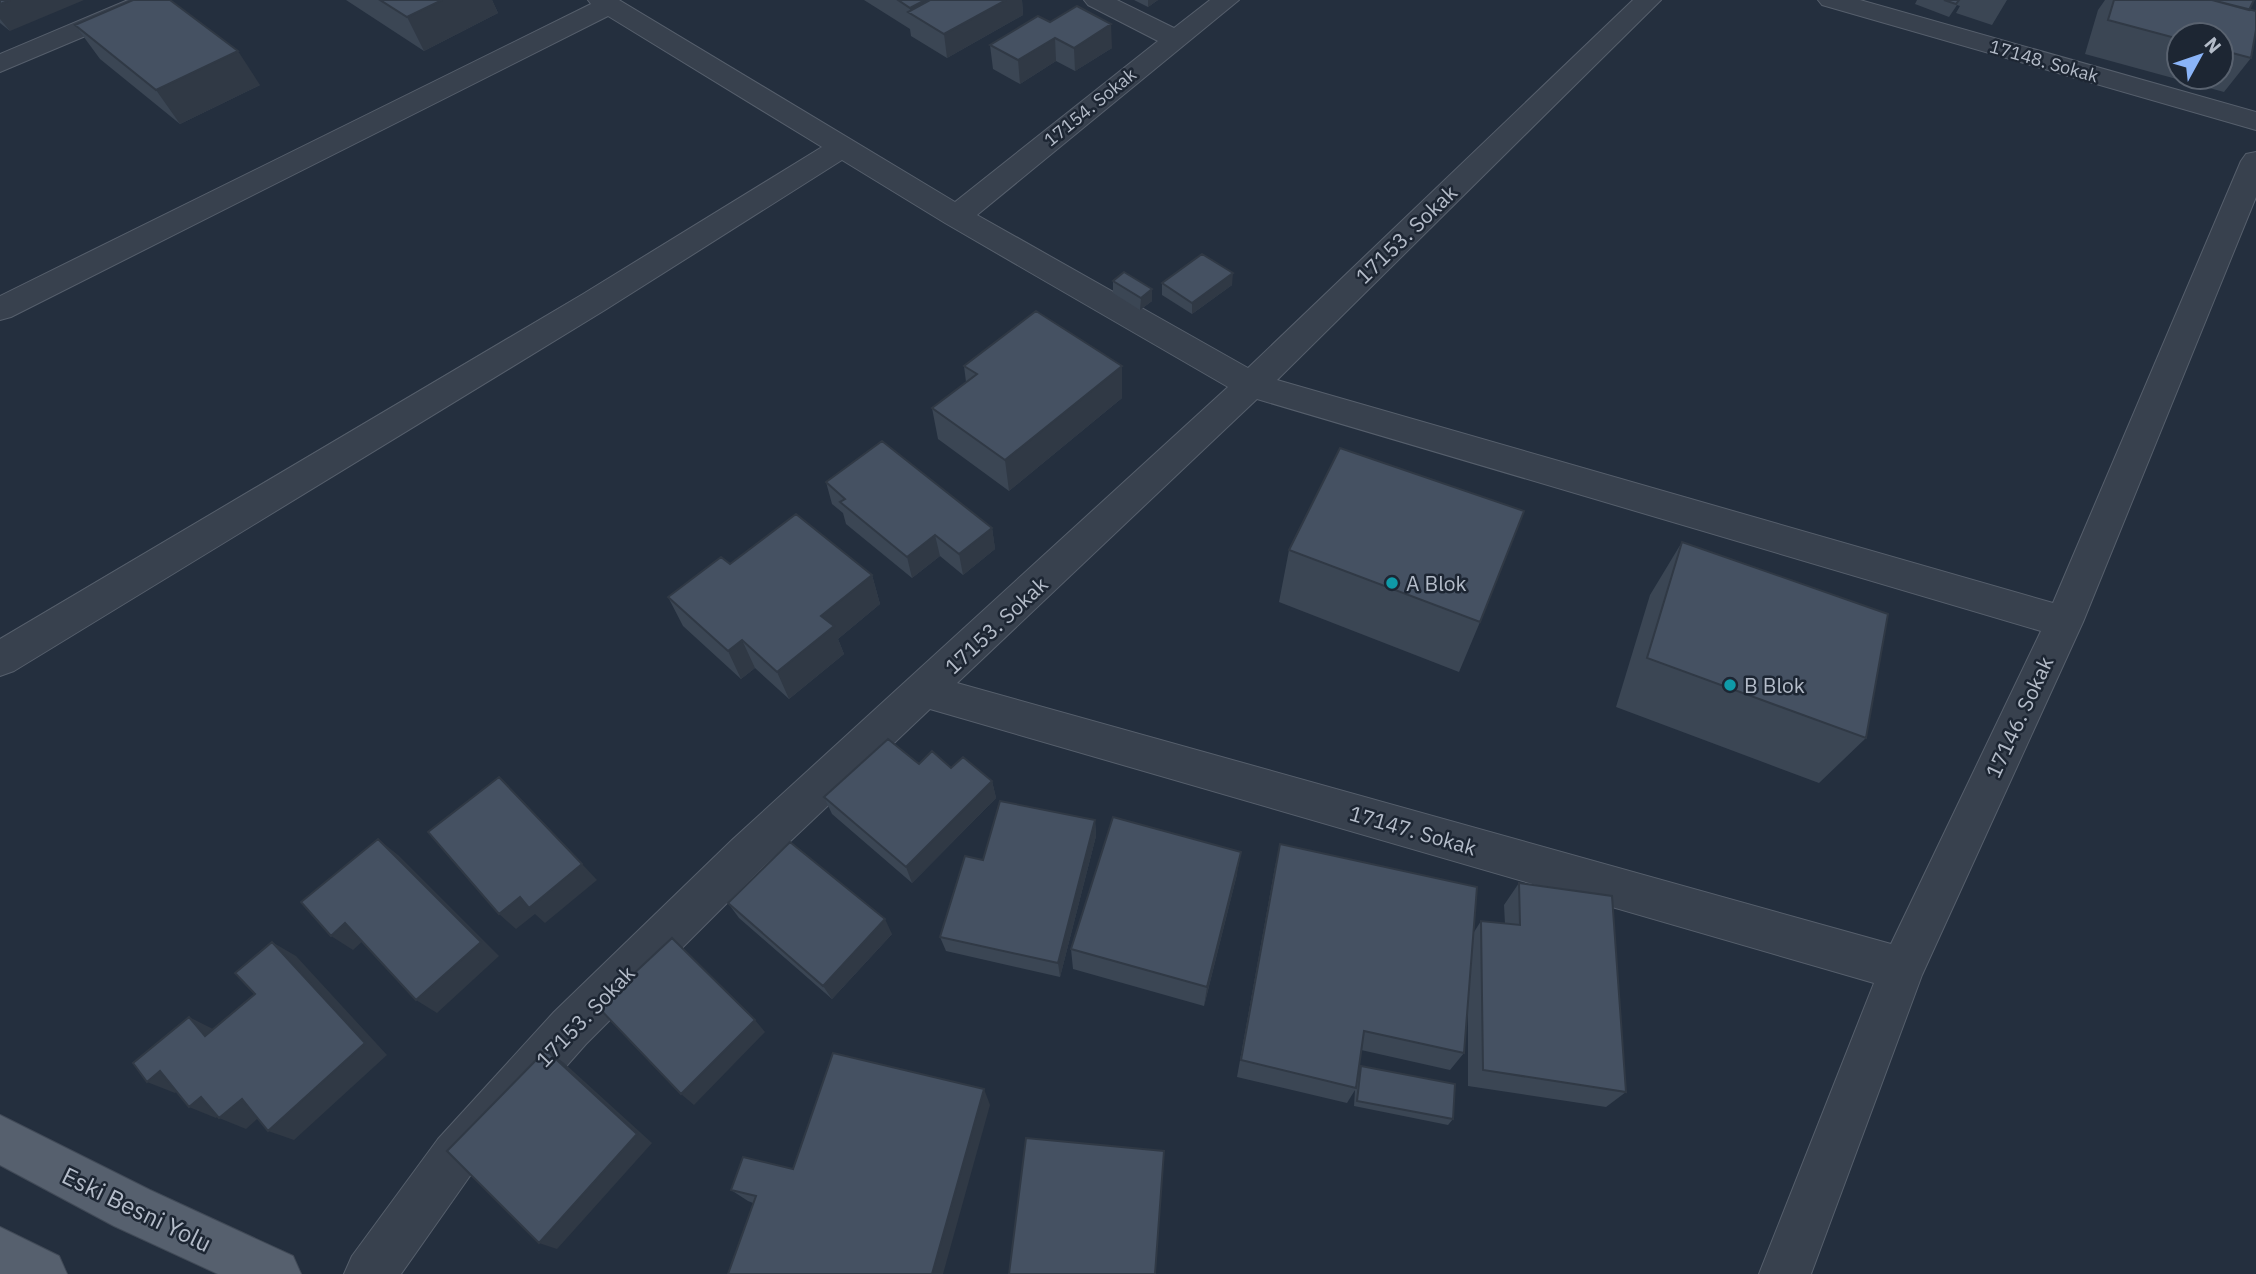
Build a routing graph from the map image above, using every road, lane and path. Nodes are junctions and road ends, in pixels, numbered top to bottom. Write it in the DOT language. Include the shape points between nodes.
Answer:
graph roads {
  1 [pos="150,0"];
  2 [pos="1097,0"];
  3 [pos="1226,0"];
  4 [pos="1831,0"];
  5 [pos="605,2"];
  6 [pos="1635,3"];
  7 [pos="1175,39"];
  8 [pos="0,64"];
  9 [pos="2256,121"];
  10 [pos="842,146"];
  11 [pos="2256,161"];
  12 [pos="956,216"];
  13 [pos="4,300"];
  14 [pos="1251,385"];
  15 [pos="2064,622"];
  16 [pos="0,659"];
  17 [pos="925,691"];
  18 [pos="1902,970"];
  19 [pos="0,1139"];
  20 [pos="0,1252"];
  21 [pos="41,1274"];
  22 [pos="275,1274"];
  23 [pos="370,1274"];
  24 [pos="1786,1274"];
  1 -- 8 [label="street"];
  2 -- 7 [label="street"];
  3 -- 7 [label="street, 17154. Sokak"];
  4 -- 9 [label="street, 17148. Sokak"];
  5 -- 10 [label="street"];
  5 -- 13 [label="street"];
  6 -- 14 [label="street, 17153. Sokak"];
  7 -- 12 [label="street, 17154. Sokak"];
  10 -- 12 [label="street"];
  10 -- 16 [label="street" via="594,302"];
  11 -- 15 [label="street, 17146. Sokak"];
  12 -- 14 [label="street"];
  14 -- 15 [label="street"];
  14 -- 17 [label="street, 17153. Sokak"];
  15 -- 18 [label="street, 17146. Sokak"];
  17 -- 18 [label="street, 17147. Sokak"];
  17 -- 23 [label="street, 17153. Sokak" via="747,854 570,1028 455,1156"];
  18 -- 24 [label="street, 17146. Sokak"];
  19 -- 22 [label="main road, Eski Besni Yolu" via="121,1203"];
  20 -- 21 [label="main road"];
}
